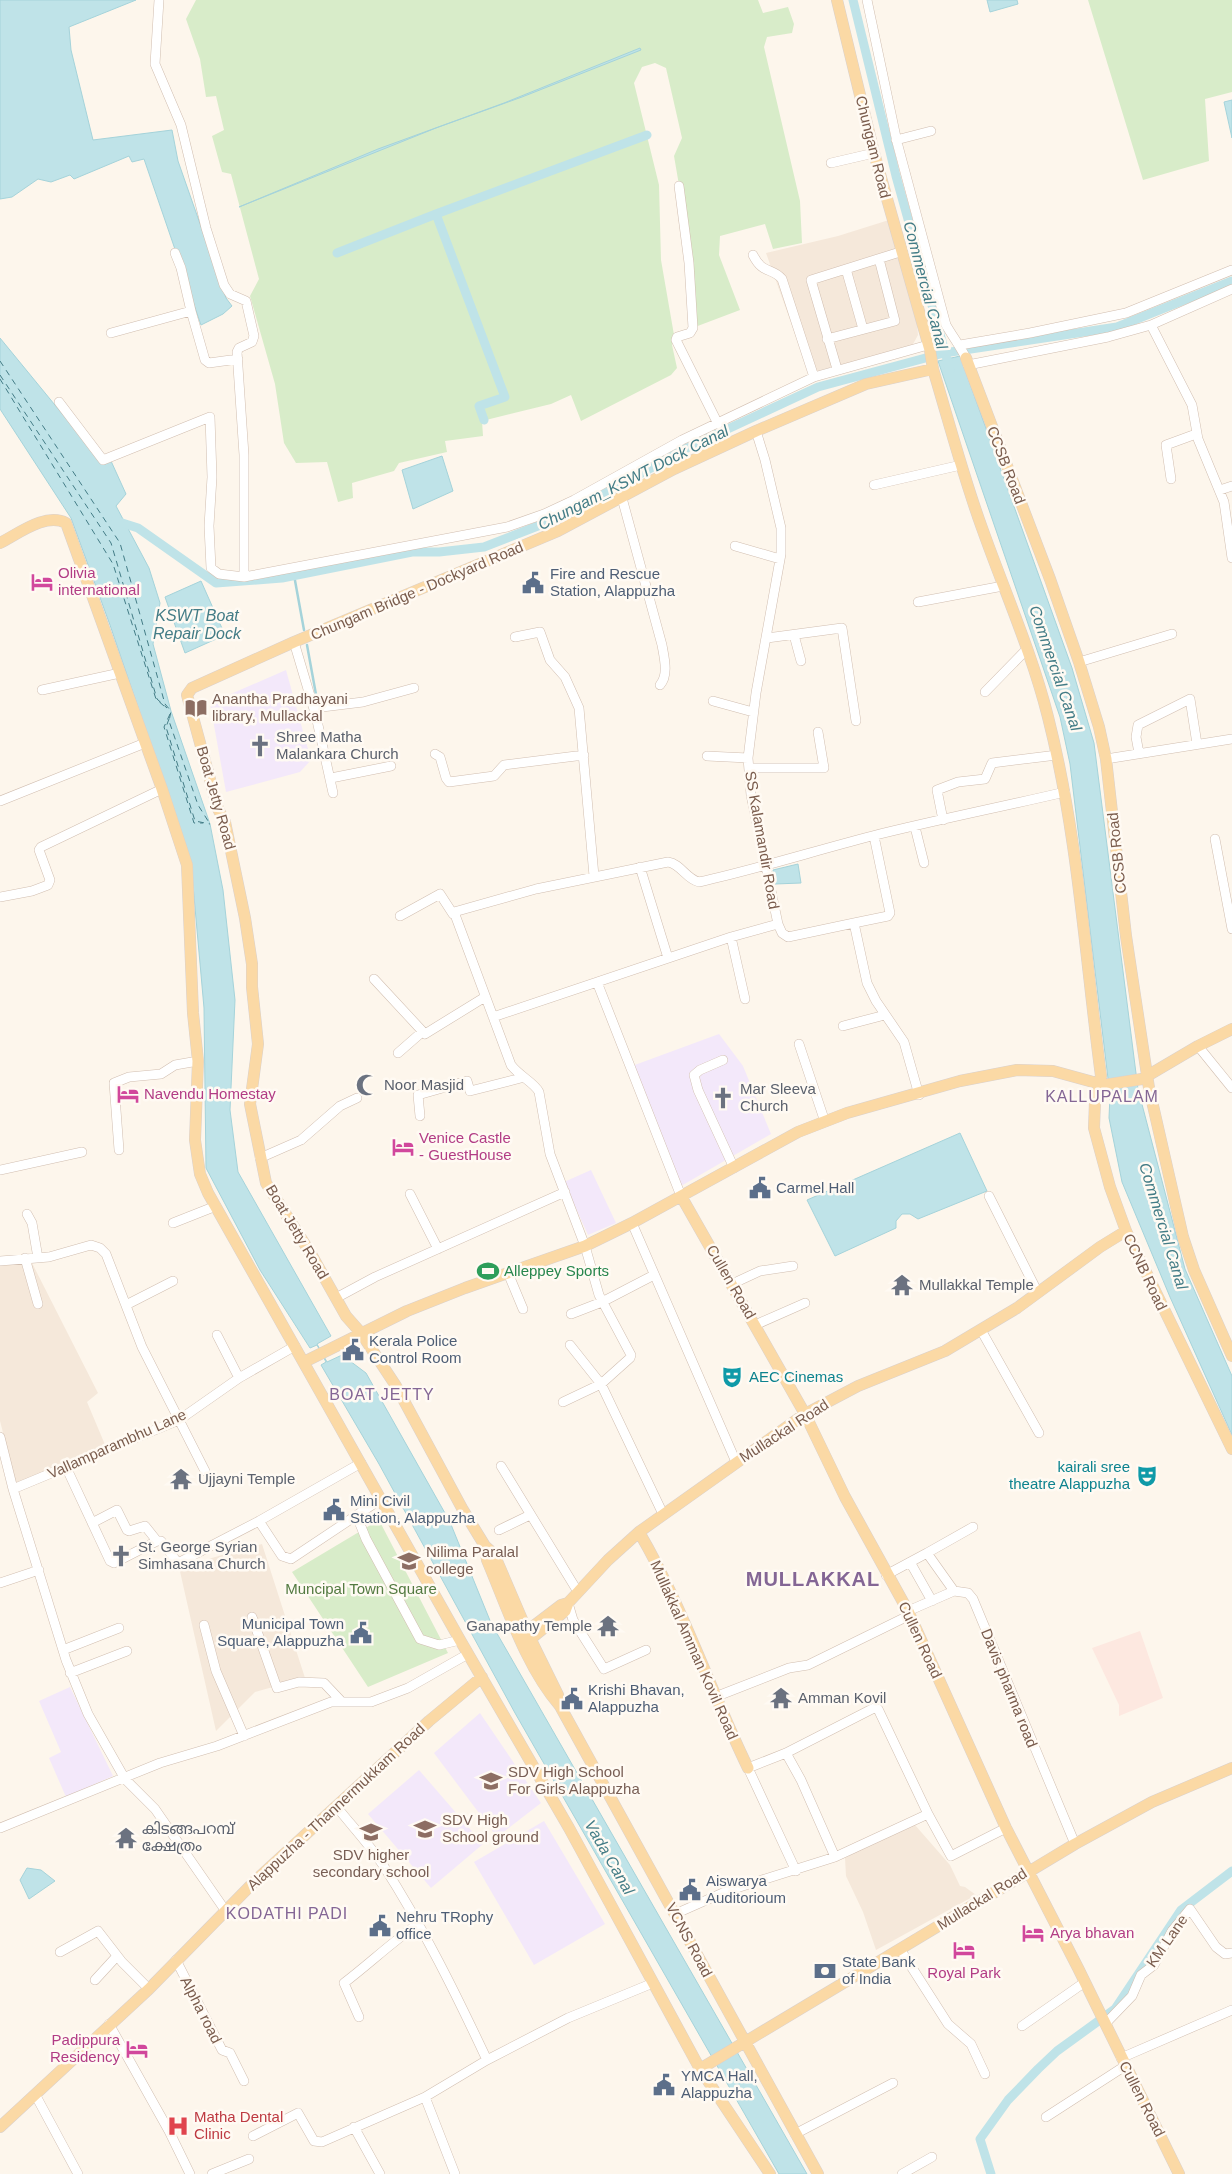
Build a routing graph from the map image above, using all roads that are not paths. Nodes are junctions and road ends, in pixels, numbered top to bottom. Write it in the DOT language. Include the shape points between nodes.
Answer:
graph roads {
  1 [pos="159,0"];
  2 [pos="837,0"];
  3 [pos="867,0"];
  4 [pos="931,131"];
  5 [pos="896,140"];
  6 [pos="874,153"];
  7 [pos="831,163"];
  8 [pos="679,186"];
  9 [pos="900,252"];
  10 [pos="175,253"];
  11 [pos="753,255"];
  12 [pos="879,259"];
  13 [pos="846,269"];
  14 [pos="1232,270"];
  15 [pos="1232,290"];
  16 [pos="191,311"];
  17 [pos="1151,325"];
  18 [pos="862,329"];
  19 [pos="111,333"];
  20 [pos="827,339"];
  21 [pos="964,354"];
  22 [pos="931,355"];
  23 [pos="238,359"];
  24 [pos="837,369"];
  25 [pos="814,376"];
  26 [pos="59,402"];
  27 [pos="718,424"];
  28 [pos="756,431"];
  29 [pos="1196,434"];
  30 [pos="961,465"];
  31 [pos="1170,479"];
  32 [pos="874,485"];
  33 [pos="1232,486"];
  34 [pos="1220,490"];
  35 [pos="622,498"];
  36 [pos="0,543"];
  37 [pos="735,546"];
  38 [pos="1232,558"];
  39 [pos="780,559"];
  40 [pos="244,576"];
  41 [pos="1003,586"];
  42 [pos="918,602"];
  43 [pos="1172,634"];
  44 [pos="794,635"];
  45 [pos="515,637"];
  46 [pos="767,638"];
  47 [pos="294,642"];
  48 [pos="1026,650"];
  49 [pos="801,662"];
  50 [pos="1079,662"];
  51 [pos="120,673"];
  52 [pos="660,685"];
  53 [pos="414,688"];
  54 [pos="42,690"];
  55 [pos="984,692"];
  56 [pos="713,701"];
  57 [pos="190,705"];
  58 [pos="314,708"];
  59 [pos="753,712"];
  60 [pos="856,721"];
  61 [pos="818,732"];
  62 [pos="1232,739"];
  63 [pos="145,743"];
  64 [pos="1197,744"];
  65 [pos="435,754"];
  66 [pos="1139,754"];
  67 [pos="584,755"];
  68 [pos="1056,755"];
  69 [pos="706,756"];
  70 [pos="1106,759"];
  71 [pos="749,763"];
  72 [pos="391,766"];
  73 [pos="331,778"];
  74 [pos="162,789"];
  75 [pos="1065,792"];
  76 [pos="333,793"];
  77 [pos="0,801"];
  78 [pos="943,820"];
  79 [pos="915,827"];
  80 [pos="874,836"];
  81 [pos="1215,839"];
  82 [pos="924,863"];
  83 [pos="640,867"];
  84 [pos="766,867"];
  85 [pos="594,876"];
  86 [pos="1228,888"];
  87 [pos="0,897"];
  88 [pos="453,914"];
  89 [pos="400,916"];
  90 [pos="854,923"];
  91 [pos="778,924"];
  92 [pos="1232,929"];
  93 [pos="731,937"];
  94 [pos="668,958"];
  95 [pos="374,979"];
  96 [pos="597,982"];
  97 [pos="485,996"];
  98 [pos="744,999"];
  99 [pos="886,1015"];
  100 [pos="493,1017"];
  101 [pos="843,1026"];
  102 [pos="1232,1029"];
  103 [pos="422,1032"];
  104 [pos="799,1044"];
  105 [pos="1198,1046"];
  106 [pos="398,1053"];
  107 [pos="723,1060"];
  108 [pos="198,1061"];
  109 [pos="521,1078"];
  110 [pos="1144,1078"];
  111 [pos="1102,1085"];
  112 [pos="1232,1088"];
  113 [pos="919,1095"];
  114 [pos="357,1098"];
  115 [pos="420,1116"];
  116 [pos="825,1122"];
  117 [pos="119,1150"];
  118 [pos="82,1152"];
  119 [pos="260,1158"];
  120 [pos="734,1168"];
  121 [pos="0,1170"];
  122 [pos="564,1192"];
  123 [pos="410,1194"];
  124 [pos="681,1196"];
  125 [pos="989,1196"];
  126 [pos="216,1206"];
  127 [pos="27,1214"];
  128 [pos="173,1223"];
  129 [pos="632,1223"];
  130 [pos="1126,1231"];
  131 [pos="585,1246"];
  132 [pos="438,1249"];
  133 [pos="25,1258"];
  134 [pos="38,1258"];
  135 [pos="0,1261"];
  136 [pos="793,1266"];
  137 [pos="508,1273"];
  138 [pos="654,1275"];
  139 [pos="173,1281"];
  140 [pos="732,1284"];
  141 [pos="1038,1293"];
  142 [pos="336,1298"];
  143 [pos="602,1302"];
  144 [pos="38,1304"];
  145 [pos="805,1304"];
  146 [pos="126,1305"];
  147 [pos="523,1309"];
  148 [pos="571,1314"];
  149 [pos="755,1325"];
  150 [pos="982,1330"];
  151 [pos="362,1333"];
  152 [pos="217,1335"];
  153 [pos="570,1345"];
  154 [pos="295,1346"];
  155 [pos="1232,1356"];
  156 [pos="304,1362"];
  157 [pos="239,1378"];
  158 [pos="601,1384"];
  159 [pos="562,1402"];
  160 [pos="805,1414"];
  161 [pos="179,1420"];
  162 [pos="1039,1433"];
  163 [pos="0,1437"];
  164 [pos="1232,1450"];
  165 [pos="736,1462"];
  166 [pos="361,1463"];
  167 [pos="501,1466"];
  168 [pos="66,1467"];
  169 [pos="205,1471"];
  170 [pos="13,1489"];
  171 [pos="381,1499"];
  172 [pos="361,1512"];
  173 [pos="663,1514"];
  174 [pos="530,1515"];
  175 [pos="259,1522"];
  176 [pos="92,1523"];
  177 [pos="973,1527"];
  178 [pos="499,1530"];
  179 [pos="639,1532"];
  180 [pos="157,1541"];
  181 [pos="927,1553"];
  182 [pos="910,1562"];
  183 [pos="39,1570"];
  184 [pos="886,1575"];
  185 [pos="0,1583"];
  186 [pos="954,1591"];
  187 [pos="578,1592"];
  188 [pos="932,1600"];
  189 [pos="568,1603"];
  190 [pos="909,1613"];
  191 [pos="252,1618"];
  192 [pos="204,1625"];
  193 [pos="118,1628"];
  194 [pos="525,1638"];
  195 [pos="460,1640"];
  196 [pos="63,1650"];
  197 [pos="646,1650"];
  198 [pos="127,1651"];
  199 [pos="468,1654"];
  200 [pos="70,1673"];
  201 [pos="482,1677"];
  202 [pos="714,1697"];
  203 [pos="342,1702"];
  204 [pos="244,1736"];
  205 [pos="786,1753"];
  206 [pos="748,1768"];
  207 [pos="1232,1768"];
  208 [pos="125,1779"];
  209 [pos="336,1806"];
  210 [pos="928,1814"];
  211 [pos="0,1828"];
  212 [pos="1006,1828"];
  213 [pos="1075,1844"];
  214 [pos="836,1857"];
  215 [pos="796,1871"];
  216 [pos="1028,1871"];
  217 [pos="225,1910"];
  218 [pos="675,1914"];
  219 [pos="418,1924"];
  220 [pos="900,1949"];
  221 [pos="60,1952"];
  222 [pos="1232,1953"];
  223 [pos="117,1956"];
  224 [pos="176,1960"];
  225 [pos="95,1980"];
  226 [pos="1085,1982"];
  227 [pos="653,1983"];
  228 [pos="149,1989"];
  229 [pos="1232,2010"];
  230 [pos="359,2017"];
  231 [pos="109,2024"];
  232 [pos="1105,2024"];
  233 [pos="1022,2026"];
  234 [pos="742,2044"];
  235 [pos="487,2060"];
  236 [pos="1123,2062"];
  237 [pos="703,2067"];
  238 [pos="986,2074"];
  239 [pos="244,2081"];
  240 [pos="893,2083"];
  241 [pos="36,2096"];
  242 [pos="425,2098"];
  243 [pos="1046,2118"];
  244 [pos="0,2127"];
  245 [pos="354,2127"];
  246 [pos="795,2134"];
  247 [pos="253,2136"];
  248 [pos="932,2157"];
  249 [pos="249,2159"];
  250 [pos="78,2174"];
  251 [pos="190,2174"];
  252 [pos="212,2174"];
  253 [pos="380,2174"];
  254 [pos="455,2174"];
  255 [pos="770,2174"];
  256 [pos="818,2174"];
  257 [pos="902,2174"];
  258 [pos="1179,2174"];
  1 -- 23 [label="street" via="155,64 181,125 206,228 224,285 230,294 242,298 248,307 254,339 238,350"];
  2 -- 6 [label="main road, Chungam Road"];
  3 -- 5 [label="street"];
  4 -- 5 [label="street"];
  5 -- 21 [label="street" via="946,325"];
  6 -- 7 [label="street"];
  6 -- 9 [label="main road, Chungam Road"];
  8 -- 27 [label="street" via="693,328 676,340"];
  9 -- 12 [label="street"];
  9 -- 22 [label="main road, Chungam Road"];
  10 -- 16 [label="street"];
  11 -- 25 [label="street" via="761,268 782,279"];
  12 -- 13 [label="street"];
  12 -- 18 [label="street" via="895,321"];
  13 -- 18 [label="street"];
  13 -- 20 [label="street" via="811,280"];
  14 -- 21 [label="street" via="1126,312 1030,334"];
  15 -- 17 [label="street"];
  16 -- 19 [label="street"];
  16 -- 23 [label="street" via="207,362"];
  17 -- 21 [label="street" via="1108,337"];
  17 -- 29 [label="street" via="1186,389 1192,404"];
  18 -- 20 [label="street"];
  20 -- 24 [label="street"];
  21 -- 50 [label="main road, CCSB Road"];
  22 -- 24 [label="street"];
  22 -- 28 [label="main road, Chungam Bridge - Dockyard Road"];
  22 -- 30 [label="main road, Chungam Road"];
  23 -- 40 [label="street" via="244,455"];
  24 -- 25 [label="street"];
  25 -- 27 [label="street"];
  26 -- 40 [label="street" via="103,460 210,417 210,566 216,574"];
  27 -- 40 [label="street" via="682,440 574,500 507,527"];
  28 -- 35 [label="main road, Chungam Bridge - Dockyard Road" via="674,469"];
  28 -- 39 [label="street, SS Kalamandir Road" via="781,528"];
  29 -- 31 [label="street" via="1166,445"];
  29 -- 34 [label="street"];
  30 -- 32 [label="street"];
  30 -- 41 [label="main road, Chungam Road"];
  33 -- 34 [label="street"];
  34 -- 38 [label="street"];
  35 -- 47 [label="main road, Chungam Bridge - Dockyard Road" via="583,520"];
  35 -- 52 [label="street" via="663,651 664,680"];
  36 -- 51 [label="main road" via="46,520 66,523"];
  37 -- 39 [label="street"];
  39 -- 46 [label="street, SS Kalamandir Road"];
  41 -- 42 [label="street"];
  41 -- 48 [label="main road, Chungam Road"];
  43 -- 50 [label="street"];
  44 -- 46 [label="street"];
  44 -- 49 [label="street"];
  44 -- 60 [label="street" via="842,628"];
  45 -- 67 [label="street" via="540,632 550,660 564,676 579,708"];
  46 -- 59 [label="street, SS Kalamandir Road"];
  47 -- 57 [label="main road, Chungam Bridge - Dockyard Road" via="192,688 187,695"];
  47 -- 58 [label="street"];
  48 -- 55 [label="street"];
  48 -- 68 [label="main road, Chungam Road" via="1046,709"];
  50 -- 70 [label="main road, CCSB Road"];
  51 -- 54 [label="street"];
  51 -- 63 [label="main road"];
  53 -- 58 [label="street" via="363,702"];
  56 -- 59 [label="street"];
  57 -- 119 [label="main road, Boat Jetty Road" via="218,809 225,822 247,927 258,1044 250,1104"];
  58 -- 73 [label="street"];
  59 -- 71 [label="street, SS Kalamandir Road"];
  61 -- 71 [label="street" via="824,768"];
  62 -- 64 [label="street"];
  63 -- 74 [label="main road"];
  63 -- 77 [label="street"];
  64 -- 66 [label="street"];
  64 -- 66 [label="street" via="1190,700 1138,725"];
  65 -- 67 [label="street" via="440,757 449,782 494,776 504,765"];
  66 -- 70 [label="street"];
  67 -- 85 [label="street"];
  68 -- 75 [label="main road, CCNB Road"];
  68 -- 78 [label="street" via="992,763 985,779 958,782 937,790"];
  69 -- 71 [label="street"];
  70 -- 110 [label="main road, CCSB Road"];
  71 -- 84 [label="street, SS Kalamandir Road" via="751,796"];
  72 -- 73 [label="street"];
  73 -- 76 [label="street"];
  74 -- 87 [label="street" via="41,847 39,850 50,880 48,885"];
  74 -- 108 [label="main road" via="187,865"];
  75 -- 78 [label="street"];
  75 -- 111 [label="main road, CCNB Road"];
  78 -- 79 [label="street"];
  79 -- 80 [label="street"];
  79 -- 82 [label="street"];
  80 -- 84 [label="street"];
  80 -- 90 [label="street" via="890,913"];
  81 -- 86 [label="street"];
  83 -- 84 [label="street" via="672,863 699,882"];
  83 -- 85 [label="street"];
  83 -- 94 [label="street"];
  84 -- 91 [label="street, SS Kalamandir Road"];
  85 -- 88 [label="street" via="458,909"];
  86 -- 92 [label="street"];
  88 -- 89 [label="street" via="440,894"];
  88 -- 97 [label="street"];
  90 -- 91 [label="street, SS Kalamandir Road" via="788,937"];
  90 -- 99 [label="street" via="866,983"];
  91 -- 93 [label="street"];
  93 -- 94 [label="street"];
  93 -- 98 [label="street"];
  94 -- 96 [label="street"];
  95 -- 103 [label="street"];
  96 -- 100 [label="street"];
  96 -- 124 [label="street"];
  97 -- 100 [label="street"];
  97 -- 103 [label="street" via="428,1033"];
  99 -- 101 [label="street"];
  99 -- 113 [label="street" via="904,1042"];
  100 -- 109 [label="street" via="511,1065"];
  102 -- 105 [label="main road"];
  103 -- 106 [label="street"];
  104 -- 116 [label="street"];
  105 -- 110 [label="main road"];
  105 -- 112 [label="street"];
  107 -- 120 [label="street" via="694,1075"];
  108 -- 117 [label="street" via="175,1064 161,1074 129,1077 114,1083"];
  108 -- 126 [label="main road" via="195,1140 200,1174"];
  109 -- 115 [label="street" via="470,1090 467,1081 418,1095"];
  109 -- 122 [label="street" via="538,1088 550,1154"];
  110 -- 111 [label="main road"];
  110 -- 155 [label="main road, CCSB Road" via="1183,1238"];
  111 -- 113 [label="main road" via="1053,1072 1017,1070 960,1081"];
  111 -- 130 [label="main road, CCNB Road" via="1095,1101 1094,1128"];
  113 -- 116 [label="main road" via="847,1113"];
  114 -- 119 [label="street" via="340,1106 301,1140"];
  116 -- 120 [label="main road" via="798,1132"];
  118 -- 121 [label="street"];
  119 -- 142 [label="main road, Boat Jetty Road" via="266,1183"];
  120 -- 124 [label="main road"];
  122 -- 131 [label="street"];
  122 -- 132 [label="street"];
  123 -- 132 [label="street"];
  124 -- 129 [label="main road"];
  124 -- 140 [label="main road, Cullen Road"];
  125 -- 141 [label="street"];
  126 -- 128 [label="street"];
  126 -- 154 [label="main road"];
  127 -- 134 [label="street" via="32,1223"];
  129 -- 131 [label="main road"];
  129 -- 138 [label="street"];
  130 -- 141 [label="main road, Mullackal Road"];
  130 -- 164 [label="main road, CCNB Road"];
  131 -- 137 [label="main road"];
  131 -- 143 [label="street"];
  132 -- 142 [label="street"];
  133 -- 134 [label="street"];
  133 -- 135 [label="street"];
  133 -- 144 [label="street"];
  134 -- 146 [label="street" via="91,1245 100,1248 106,1254"];
  136 -- 140 [label="street" via="760,1271"];
  137 -- 147 [label="street"];
  137 -- 151 [label="main road" via="407,1311"];
  138 -- 143 [label="street"];
  138 -- 165 [label="street"];
  139 -- 146 [label="street"];
  140 -- 149 [label="main road, Cullen Road"];
  141 -- 150 [label="main road, Mullackal Road"];
  142 -- 151 [label="main road, Boat Jetty Road" via="346,1316"];
  143 -- 148 [label="street"];
  143 -- 158 [label="street" via="631,1355"];
  145 -- 149 [label="street"];
  146 -- 161 [label="street" via="142,1347"];
  149 -- 160 [label="main road, Cullen Road"];
  150 -- 160 [label="main road, Mullackal Road" via="945,1352 858,1386"];
  150 -- 162 [label="street"];
  151 -- 156 [label="main road"];
  151 -- 194 [label="main road, Boat Jetty Road" via="396,1386 485,1546 494,1554"];
  152 -- 157 [label="street"];
  153 -- 158 [label="street"];
  154 -- 156 [label="main road"];
  154 -- 157 [label="street, Vallamparambhu Lane"];
  156 -- 166 [label="main road"];
  157 -- 161 [label="street, Vallamparambhu Lane"];
  158 -- 159 [label="street"];
  158 -- 173 [label="street"];
  160 -- 165 [label="main road, Mullackal Road"];
  160 -- 184 [label="main road, Cullen Road"];
  161 -- 168 [label="street, Vallamparambhu Lane"];
  161 -- 169 [label="street"];
  163 -- 170 [label="street"];
  165 -- 173 [label="main road, Mullackal Road"];
  166 -- 171 [label="main road"];
  166 -- 175 [label="street"];
  167 -- 174 [label="street"];
  168 -- 170 [label="street, Vallamparambhu Lane"];
  168 -- 176 [label="street"];
  170 -- 183 [label="street"];
  171 -- 172 [label="street"];
  171 -- 195 [label="main road"];
  172 -- 175 [label="street" via="287,1559"];
  172 -- 195 [label="street" via="360,1524 366,1538 420,1639 439,1645"];
  173 -- 179 [label="main road, Mullackal Road"];
  174 -- 178 [label="street"];
  174 -- 187 [label="street"];
  175 -- 180 [label="street" via="178,1564 161,1541"];
  176 -- 180 [label="street" via="117,1510 127,1530 145,1526"];
  176 -- 180 [label="street" via="110,1561 114,1563"];
  177 -- 181 [label="street"];
  179 -- 187 [label="main road, Mullackal Road"];
  179 -- 202 [label="main road, Mullakkal Amman Kovil Road" via="662,1571"];
  181 -- 182 [label="street"];
  181 -- 186 [label="street"];
  182 -- 184 [label="street"];
  182 -- 188 [label="street"];
  183 -- 185 [label="street"];
  183 -- 196 [label="street"];
  184 -- 190 [label="main road, Cullen Road"];
  186 -- 188 [label="street"];
  186 -- 213 [label="street, Davis pharma road" via="968,1593 973,1599"];
  187 -- 189 [label="main road, Mullackal Road"];
  188 -- 190 [label="street"];
  189 -- 194 [label="main road, Mullackal Road" via="561,1605"];
  189 -- 197 [label="street" via="573,1620 604,1669"];
  190 -- 202 [label="street" via="808,1665 789,1668"];
  190 -- 212 [label="main road, Cullen Road"];
  191 -- 203 [label="street" via="277,1688 300,1682 324,1683"];
  192 -- 204 [label="street" via="216,1671"];
  193 -- 196 [label="street"];
  194 -- 218 [label="main road, VCNS Road" via="552,1697 560,1706"];
  195 -- 199 [label="main road"];
  196 -- 200 [label="street"];
  198 -- 200 [label="street"];
  199 -- 201 [label="main road"];
  199 -- 203 [label="street" via="408,1688 371,1702"];
  200 -- 208 [label="street" via="88,1714"];
  201 -- 209 [label="main road, Alappuzha - Thannermukkam Road"];
  201 -- 227 [label="main road"];
  202 -- 206 [label="main road, Mullakkal Amman Kovil Road"];
  203 -- 204 [label="street" via="331,1702"];
  204 -- 208 [label="street"];
  205 -- 206 [label="street"];
  205 -- 210 [label="street" via="876,1708"];
  205 -- 214 [label="street"];
  206 -- 215 [label="street"];
  207 -- 213 [label="main road, Mullackal Road" via="1152,1802"];
  208 -- 211 [label="street"];
  208 -- 217 [label="street" via="155,1809"];
  209 -- 217 [label="main road, Alappuzha - Thannermukkam Road"];
  209 -- 219 [label="street" via="382,1863"];
  210 -- 212 [label="street" via="951,1856"];
  210 -- 214 [label="street"];
  212 -- 216 [label="main road, Cullen Road"];
  213 -- 216 [label="main road, Mullackal Road"];
  214 -- 215 [label="street"];
  215 -- 218 [label="street" via="727,1891"];
  216 -- 220 [label="main road, Mullackal Road"];
  216 -- 226 [label="main road, Cullen Road"];
  217 -- 224 [label="main road, Alappuzha - Thannermukkam Road"];
  218 -- 234 [label="main road, VCNS Road"];
  219 -- 230 [label="street" via="344,1983"];
  219 -- 235 [label="street"];
  220 -- 234 [label="main road, Mullackal Road"];
  220 -- 238 [label="street" via="948,2024 971,2044"];
  221 -- 223 [label="street" via="98,1931"];
  222 -- 232 [label="street, KM Lane" via="1225,1954 1216,1947 1190,1909 1172,1931 1154,1965 1141,1975 1132,1996"];
  223 -- 225 [label="street"];
  223 -- 228 [label="street"];
  224 -- 228 [label="main road, Alappuzha - Thannermukkam Road"];
  224 -- 239 [label="street, Alpha road" via="222,2050 230,2053"];
  226 -- 232 [label="main road, Cullen Road"];
  226 -- 233 [label="street"];
  227 -- 235 [label="street" via="568,2018"];
  227 -- 237 [label="main road"];
  228 -- 231 [label="main road, Alappuzha - Thannermukkam Road"];
  229 -- 236 [label="street"];
  231 -- 241 [label="main road, Alappuzha - Thannermukkam Road"];
  231 -- 251 [label="street"];
  232 -- 236 [label="main road, Cullen Road"];
  234 -- 237 [label="main road, Mullackal Road"];
  234 -- 246 [label="main road, VCNS Road"];
  235 -- 242 [label="street"];
  236 -- 243 [label="street"];
  236 -- 258 [label="main road, Cullen Road"];
  237 -- 255 [label="main road"];
  240 -- 246 [label="street"];
  241 -- 244 [label="main road, Alappuzha - Thannermukkam Road"];
  241 -- 250 [label="street"];
  242 -- 245 [label="street"];
  242 -- 254 [label="street"];
  245 -- 247 [label="street" via="317,2142 296,2113"];
  245 -- 253 [label="street"];
  246 -- 256 [label="main road, VCNS Road"];
  248 -- 257 [label="street"];
  249 -- 252 [label="street"];
}
